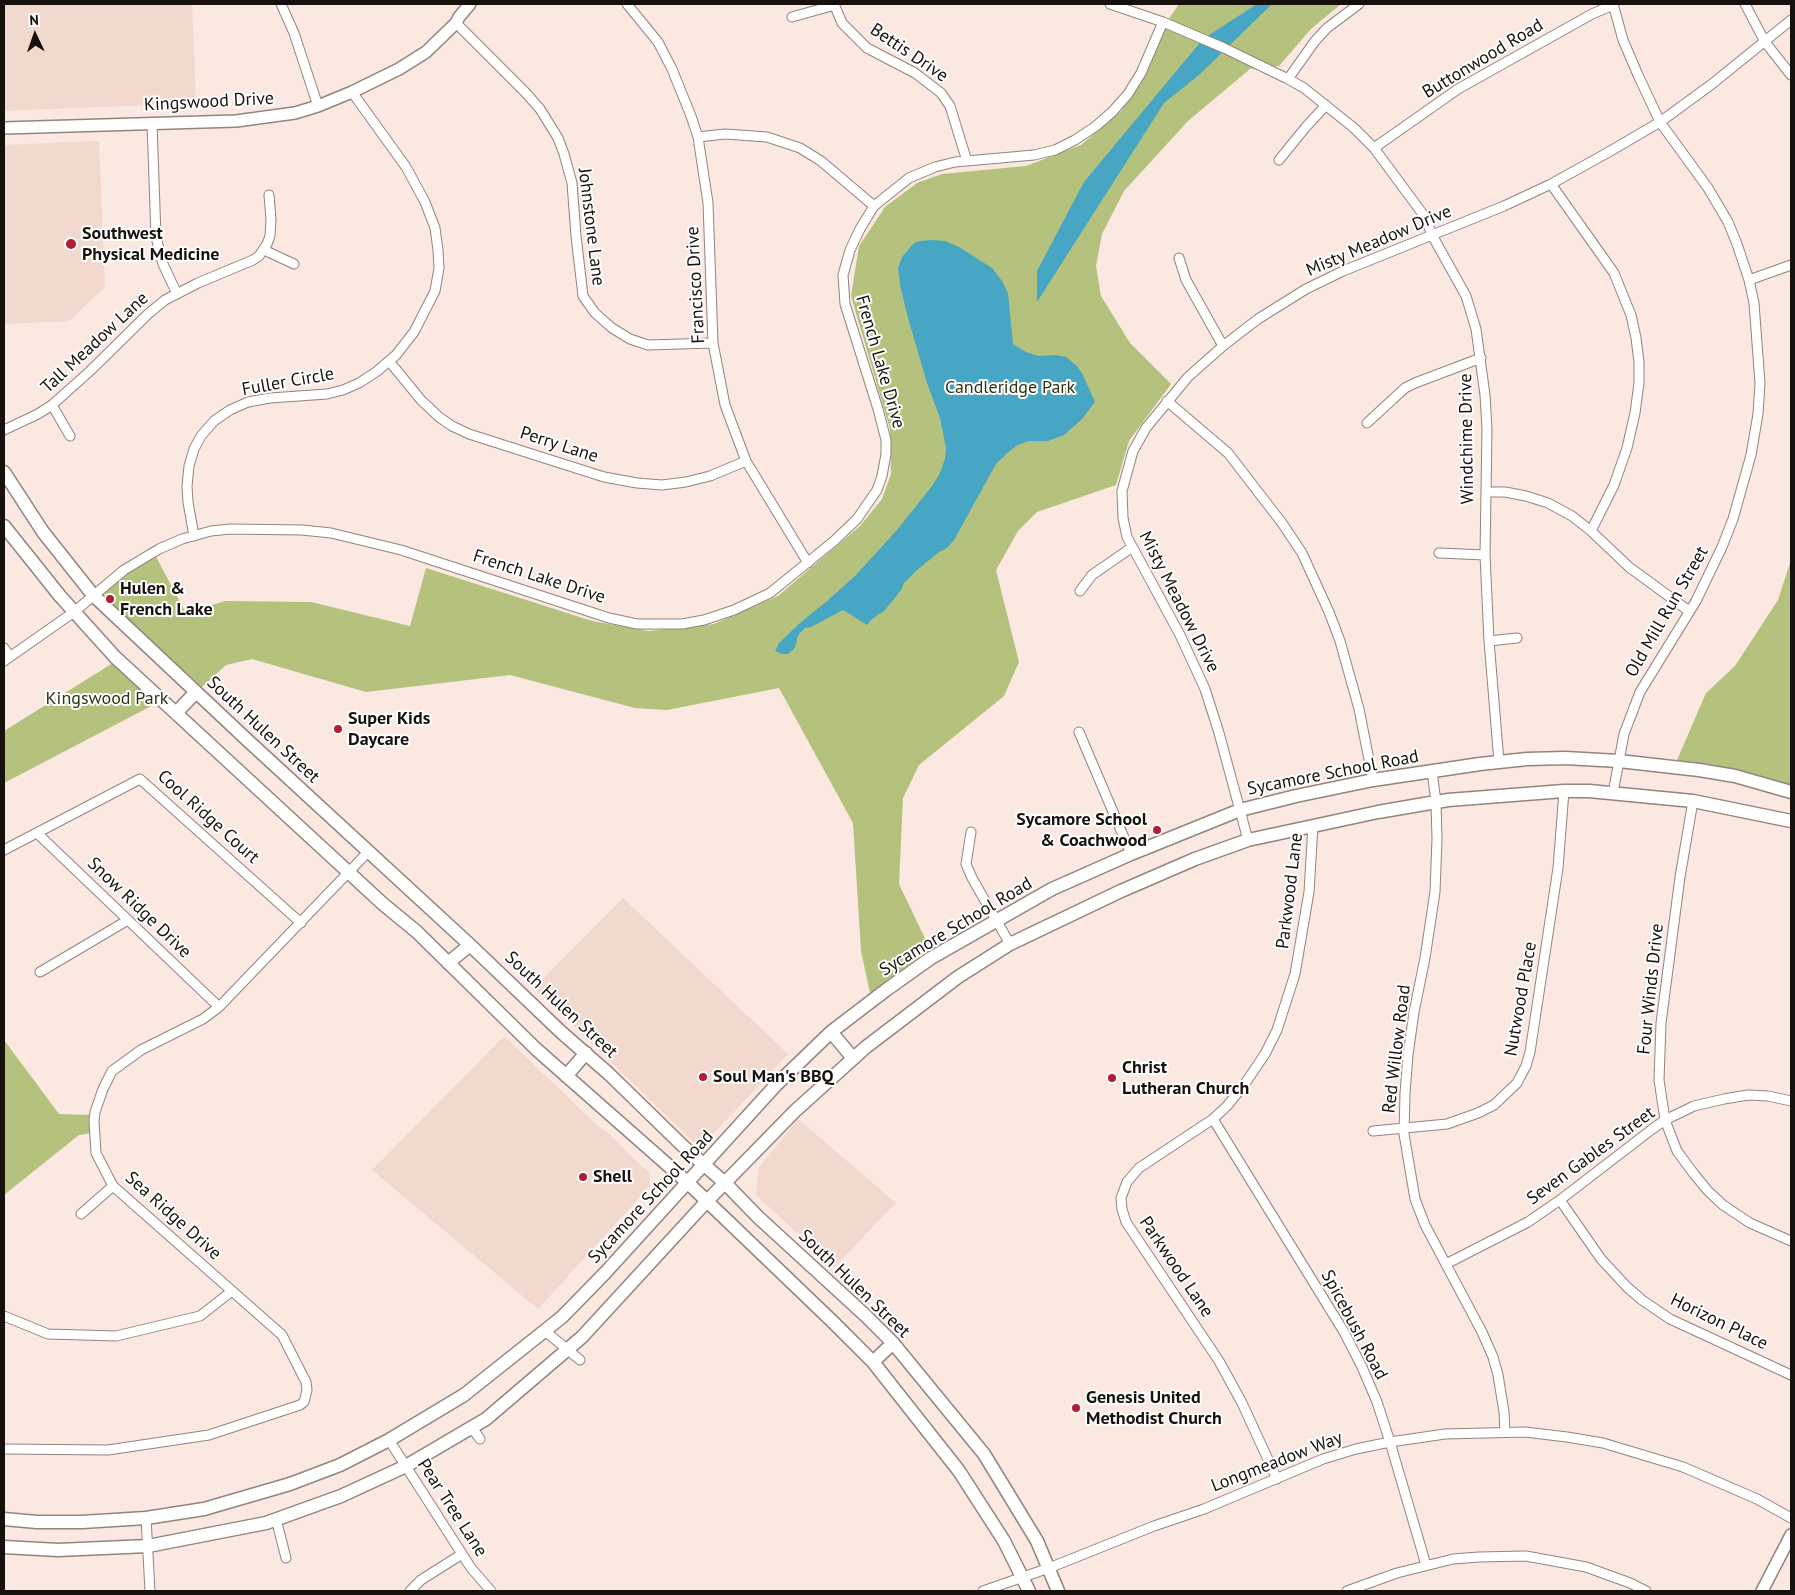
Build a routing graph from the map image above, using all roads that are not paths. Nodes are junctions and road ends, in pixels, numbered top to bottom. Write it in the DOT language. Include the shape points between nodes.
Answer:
graph roads {
  1 [pos="281,4"];
  2 [pos="470,4"];
  3 [pos="627,4"];
  4 [pos="834,4"];
  5 [pos="1110,4"];
  6 [pos="1359,4"];
  7 [pos="1613,4"];
  8 [pos="1744,4"];
  9 [pos="792,17"];
  10 [pos="1791,20"];
  11 [pos="1162,22"];
  12 [pos="456,23"];
  13 [pos="1765,42"];
  14 [pos="1791,74"];
  15 [pos="1288,79"];
  16 [pos="352,92"];
  17 [pos="1326,105"];
  18 [pos="318,106"];
  19 [pos="1660,122"];
  20 [pos="152,123"];
  21 [pos="4,128"];
  22 [pos="698,137"];
  23 [pos="1374,148"];
  24 [pos="1279,160"];
  25 [pos="967,161"];
  26 [pos="1551,184"];
  27 [pos="269,195"];
  28 [pos="874,206"];
  29 [pos="1432,235"];
  30 [pos="264,250"];
  31 [pos="1179,258"];
  32 [pos="294,264"];
  33 [pos="1791,265"];
  34 [pos="1749,280"];
  35 [pos="177,294"];
  36 [pos="713,343"];
  37 [pos="1223,346"];
  38 [pos="1481,358"];
  39 [pos="389,361"];
  40 [pos="1167,401"];
  41 [pos="52,405"];
  42 [pos="1367,423"];
  43 [pos="4,430"];
  44 [pos="70,436"];
  45 [pos="746,461"];
  46 [pos="4,472"];
  47 [pos="1486,492"];
  48 [pos="4,526"];
  49 [pos="1591,531"];
  50 [pos="194,536"];
  51 [pos="1131,548"];
  52 [pos="1439,553"];
  53 [pos="1485,555"];
  54 [pos="808,563"];
  55 [pos="1080,591"];
  56 [pos="93,595"];
  57 [pos="74,612"];
  58 [pos="1690,612"];
  59 [pos="1517,638"];
  60 [pos="1489,642"];
  61 [pos="4,648"];
  62 [pos="7,659"];
  63 [pos="196,692"];
  64 [pos="176,713"];
  65 [pos="1078,732"];
  66 [pos="1619,761"];
  67 [pos="1499,762"];
  68 [pos="1432,771"];
  69 [pos="1373,780"];
  70 [pos="1564,791"];
  71 [pos="1791,792"];
  72 [pos="1613,793"];
  73 [pos="1693,801"];
  74 [pos="1436,802"];
  75 [pos="1240,810"];
  76 [pos="1791,821"];
  77 [pos="1314,825"];
  78 [pos="972,832"];
  79 [pos="37,833"];
  80 [pos="1248,840"];
  81 [pos="4,850"];
  82 [pos="368,852"];
  83 [pos="1131,854"];
  84 [pos="349,872"];
  85 [pos="128,920"];
  86 [pos="996,920"];
  87 [pos="301,922"];
  88 [pos="1010,944"];
  89 [pos="470,945"];
  90 [pos="448,964"];
  91 [pos="40,972"];
  92 [pos="219,1007"];
  93 [pos="832,1032"];
  94 [pos="586,1053"];
  95 [pos="853,1058"];
  96 [pos="566,1076"];
  97 [pos="1791,1101"];
  98 [pos="1213,1120"];
  99 [pos="1665,1120"];
  100 [pos="1404,1128"];
  101 [pos="1373,1131"];
  102 [pos="704,1165"];
  103 [pos="688,1182"];
  104 [pos="725,1183"];
  105 [pos="113,1186"];
  106 [pos="1560,1200"];
  107 [pos="707,1201"];
  108 [pos="81,1214"];
  109 [pos="1791,1241"];
  110 [pos="1446,1264"];
  111 [pos="232,1291"];
  112 [pos="4,1316"];
  113 [pos="545,1331"];
  114 [pos="893,1343"];
  115 [pos="567,1350"];
  116 [pos="580,1360"];
  117 [pos="873,1362"];
  118 [pos="1791,1375"];
  119 [pos="472,1428"];
  120 [pos="1505,1432"];
  121 [pos="480,1439"];
  122 [pos="389,1440"];
  123 [pos="1390,1442"];
  124 [pos="4,1449"];
  125 [pos="406,1466"];
  126 [pos="1277,1479"];
  127 [pos="4,1518"];
  128 [pos="146,1518"];
  129 [pos="1791,1518"];
  130 [pos="276,1519"];
  131 [pos="1791,1535"];
  132 [pos="148,1546"];
  133 [pos="4,1547"];
  134 [pos="462,1554"];
  135 [pos="286,1558"];
  136 [pos="1426,1565"];
  137 [pos="1049,1568"];
  138 [pos="1022,1576"];
  139 [pos="150,1591"];
  140 [pos="410,1591"];
  141 [pos="491,1591"];
  142 [pos="983,1591"];
  143 [pos="1029,1591"];
  144 [pos="1058,1591"];
  145 [pos="1347,1591"];
  146 [pos="1646,1591"];
  147 [pos="1762,1591"];
  1 -- 18 [label="street"];
  2 -- 12 [label="street, Kingswood Drive"];
  3 -- 22 [label="street, Francisco Drive" via="658,42 692,116"];
  4 -- 9 [label="street, Bettis Drive"];
  4 -- 25 [label="street, Bettis Drive" via="842,23 867,48 915,73 941,93 950,106"];
  5 -- 11 [label="street, Windchime Drive"];
  6 -- 15 [label="street" via="1321,34"];
  7 -- 19 [label="street, Old Mill Run Street" via="1623,40"];
  7 -- 23 [label="street, Buttonwood Road" via="1458,88"];
  8 -- 13 [label="street"];
  10 -- 13 [label="street, Misty Meadow Drive"];
  11 -- 15 [label="street, Windchime Drive"];
  11 -- 25 [label="street, French Lake Drive" via="1128,94 1096,126 1055,150 1034,156"];
  12 -- 16 [label="street, Kingswood Drive" via="426,52"];
  12 -- 36 [label="street, Johnstone Lane" via="525,92 558,138 572,183 583,296 595,313 630,339 648,345"];
  13 -- 14 [label="street"];
  13 -- 19 [label="street, Misty Meadow Drive"];
  15 -- 17 [label="street, Windchime Drive"];
  16 -- 18 [label="street, Kingswood Drive"];
  16 -- 39 [label="street, Fuller Circle" via="406,167 425,202 438,250 435,291 424,316"];
  17 -- 23 [label="street, Windchime Drive"];
  17 -- 24 [label="street"];
  18 -- 20 [label="street, Kingswood Drive" via="295,113 236,121"];
  19 -- 26 [label="street, Misty Meadow Drive"];
  19 -- 34 [label="street, Old Mill Run Street" via="1708,188 1728,222"];
  20 -- 21 [label="street, Kingswood Drive"];
  20 -- 35 [label="street" via="156,237 163,264"];
  22 -- 28 [label="street" via="725,134 767,137 800,148 822,161"];
  22 -- 36 [label="street, Francisco Drive" via="708,203"];
  23 -- 29 [label="street, Windchime Drive" via="1425,217"];
  25 -- 28 [label="street, French Lake Drive" via="918,173"];
  26 -- 29 [label="street, Misty Meadow Drive"];
  26 -- 49 [label="street" via="1614,273 1631,315 1639,362 1635,413 1627,448 1614,485"];
  27 -- 30 [label="street" via="270,236"];
  28 -- 54 [label="street, French Lake Drive" via="850,250 843,275 844,304 886,440 882,476 864,512"];
  29 -- 37 [label="street, Misty Meadow Drive" via="1376,256 1306,289"];
  29 -- 38 [label="street, Windchime Drive" via="1466,296"];
  30 -- 32 [label="street"];
  30 -- 35 [label="street, Tall Meadow Lane" via="253,260"];
  31 -- 37 [label="street" via="1186,280"];
  33 -- 34 [label="street"];
  34 -- 58 [label="street, Old Mill Run Street" via="1754,303 1760,383 1751,456 1733,519"];
  35 -- 41 [label="street, Tall Meadow Lane" via="148,314"];
  36 -- 45 [label="street, Francisco Drive" via="725,405"];
  37 -- 40 [label="street, Misty Meadow Drive"];
  38 -- 42 [label="street" via="1405,388"];
  38 -- 47 [label="street, Windchime Drive" via="1487,429"];
  39 -- 45 [label="street, Perry Lane" via="421,400 452,426 604,477 662,485 710,476"];
  39 -- 50 [label="street, Fuller Circle" via="343,390 248,402 214,420 194,449 189,466 188,502"];
  40 -- 51 [label="street, Misty Meadow Drive" via="1133,451 1125,477 1123,518"];
  40 -- 69 [label="street" via="1228,453 1302,553 1340,641 1359,709"];
  41 -- 43 [label="street, Tall Meadow Lane"];
  41 -- 44 [label="street"];
  45 -- 54 [label="street, Francisco Drive"];
  46 -- 56 [label="main road, South Hulen Street" via="43,532"];
  47 -- 49 [label="street" via="1505,492 1548,503"];
  47 -- 53 [label="street, Windchime Drive"];
  48 -- 57 [label="main road"];
  49 -- 58 [label="street" via="1629,567"];
  50 -- 54 [label="street, French Lake Drive" via="230,529 331,533 401,550 609,618 637,624 682,624 734,610 770,594"];
  50 -- 56 [label="street, French Lake Drive" via="159,549 124,570"];
  51 -- 55 [label="street" via="1092,575"];
  51 -- 75 [label="street, Misty Meadow Drive" via="1180,635 1205,690"];
  52 -- 53 [label="street"];
  53 -- 60 [label="street, Windchime Drive"];
  56 -- 57 [label="street, French Lake Drive"];
  56 -- 63 [label="main road, South Hulen Street"];
  57 -- 62 [label="street, French Lake Drive"];
  57 -- 64 [label="main road" via="115,657"];
  58 -- 66 [label="street, Old Mill Run Street" via="1640,692 1624,734"];
  59 -- 60 [label="street"];
  60 -- 67 [label="street, Windchime Drive"];
  61 -- 62 [label="street"];
  63 -- 64 [label="main road"];
  63 -- 82 [label="main road, South Hulen Street"];
  64 -- 84 [label="main road"];
  65 -- 83 [label="street"];
  66 -- 67 [label="main road, Sycamore School Road" via="1565,758"];
  66 -- 71 [label="main road, Sycamore School Road" via="1735,776"];
  66 -- 72 [label="street, Old Mill Run Street"];
  67 -- 68 [label="main road, Sycamore School Road"];
  68 -- 69 [label="main road, Sycamore School Road"];
  68 -- 74 [label="street, Red Willow Road"];
  69 -- 75 [label="main road, Sycamore School Road"];
  70 -- 72 [label="main road"];
  70 -- 74 [label="main road"];
  70 -- 100 [label="street, Nutwood Place" via="1558,868 1526,1066 1517,1083 1494,1105 1447,1124"];
  72 -- 73 [label="main road"];
  73 -- 76 [label="main road"];
  73 -- 99 [label="street, Four Winds Drive" via="1661,1023 1660,1080"];
  74 -- 77 [label="main road"];
  74 -- 100 [label="street, Red Willow Road" via="1435,892 1408,1055"];
  75 -- 80 [label="street, Misty Meadow Drive"];
  75 -- 83 [label="main road, Sycamore School Road"];
  77 -- 80 [label="main road"];
  77 -- 98 [label="street, Parkwood Lane" via="1303,935 1295,974 1277,1030 1244,1085"];
  78 -- 86 [label="street" via="966,864"];
  79 -- 81 [label="street, Cool Ridge Court"];
  79 -- 85 [label="street, Snow Ridge Drive"];
  79 -- 87 [label="street, Cool Ridge Court" via="140,779"];
  80 -- 88 [label="main road" via="1121,891"];
  82 -- 84 [label="street, Sea Ridge Drive"];
  82 -- 89 [label="main road, South Hulen Street"];
  83 -- 86 [label="main road, Sycamore School Road" via="1067,882"];
  84 -- 87 [label="street, Sea Ridge Drive"];
  84 -- 90 [label="main road"];
  85 -- 91 [label="street"];
  85 -- 92 [label="street, Snow Ridge Drive"];
  86 -- 88 [label="street"];
  86 -- 93 [label="main road, Sycamore School Road" via="931,958"];
  87 -- 92 [label="street, Sea Ridge Drive"];
  88 -- 95 [label="main road" via="958,977"];
  89 -- 90 [label="main road"];
  89 -- 94 [label="main road, South Hulen Street"];
  90 -- 96 [label="main road"];
  92 -- 105 [label="street, Sea Ridge Drive" via="142,1050 112,1071 94,1121 96,1153"];
  93 -- 95 [label="main road"];
  93 -- 102 [label="main road, Sycamore School Road" via="776,1085"];
  94 -- 96 [label="main road"];
  94 -- 102 [label="main road, South Hulen Street"];
  95 -- 104 [label="main road" via="795,1111"];
  96 -- 103 [label="main road"];
  97 -- 99 [label="street, Seven Gables Street" via="1758,1096 1724,1098 1694,1106"];
  98 -- 123 [label="street, Spicebush Road" via="1344,1332 1377,1402"];
  98 -- 126 [label="street, Parkwood Lane" via="1139,1168 1121,1198 1122,1209 1126,1222 1219,1361"];
  99 -- 106 [label="street, Seven Gables Street"];
  99 -- 109 [label="street, Four Winds Drive" via="1677,1150 1708,1191 1750,1223"];
  100 -- 101 [label="street, Nutwood Place"];
  100 -- 110 [label="street, Red Willow Road" via="1416,1199 1425,1225"];
  102 -- 103 [label="main road, Sycamore School Road"];
  102 -- 104 [label="main road, South Hulen Street"];
  103 -- 107 [label="main road"];
  103 -- 113 [label="main road, Sycamore School Road" via="605,1273"];
  104 -- 107 [label="main road"];
  104 -- 114 [label="main road, South Hulen Street"];
  105 -- 108 [label="street"];
  105 -- 111 [label="street, Sea Ridge Drive"];
  106 -- 110 [label="street, Seven Gables Street" via="1528,1222"];
  106 -- 118 [label="street, Horizon Place" via="1601,1260 1642,1300 1670,1319"];
  107 -- 115 [label="main road" via="596,1323"];
  107 -- 117 [label="main road"];
  110 -- 120 [label="street, Red Willow Road" via="1493,1357"];
  111 -- 112 [label="street" via="200,1316 116,1336 48,1334"];
  111 -- 124 [label="street, Sea Ridge Drive" via="282,1335 306,1382 307,1397 300,1406 209,1436 108,1450"];
  113 -- 115 [label="street"];
  113 -- 122 [label="main road, Sycamore School Road" via="464,1396"];
  114 -- 117 [label="main road"];
  114 -- 137 [label="main road, South Hulen Street" via="984,1454 1037,1541"];
  115 -- 116 [label="street"];
  115 -- 119 [label="main road"];
  117 -- 138 [label="main road" via="959,1472 1004,1541"];
  119 -- 121 [label="street"];
  119 -- 125 [label="main road"];
  120 -- 123 [label="street, Longmeadow Way" via="1445,1434"];
  120 -- 129 [label="street, Longmeadow Way" via="1567,1437 1644,1454 1757,1499"];
  122 -- 125 [label="street, Pear Tree Lane"];
  122 -- 128 [label="main road, Sycamore School Road" via="340,1466 269,1491 204,1509"];
  123 -- 126 [label="street, Longmeadow Way" via="1323,1459"];
  123 -- 136 [label="street, Spicebush Road"];
  125 -- 130 [label="main road" via="341,1496"];
  125 -- 134 [label="street, Pear Tree Lane"];
  126 -- 137 [label="street, Longmeadow Way"];
  127 -- 128 [label="main road, Sycamore School Road" via="82,1522"];
  128 -- 132 [label="street"];
  130 -- 132 [label="main road"];
  130 -- 135 [label="street"];
  131 -- 147 [label="street"];
  132 -- 133 [label="main road" via="58,1550"];
  132 -- 139 [label="street"];
  134 -- 140 [label="street" via="421,1580"];
  134 -- 141 [label="street, Pear Tree Lane"];
  136 -- 145 [label="street"];
  136 -- 146 [label="street" via="1479,1556 1526,1556 1586,1567"];
  137 -- 138 [label="street, Longmeadow Way"];
  137 -- 144 [label="main road, South Hulen Street"];
  138 -- 142 [label="street, Longmeadow Way"];
  138 -- 143 [label="main road"];
}
